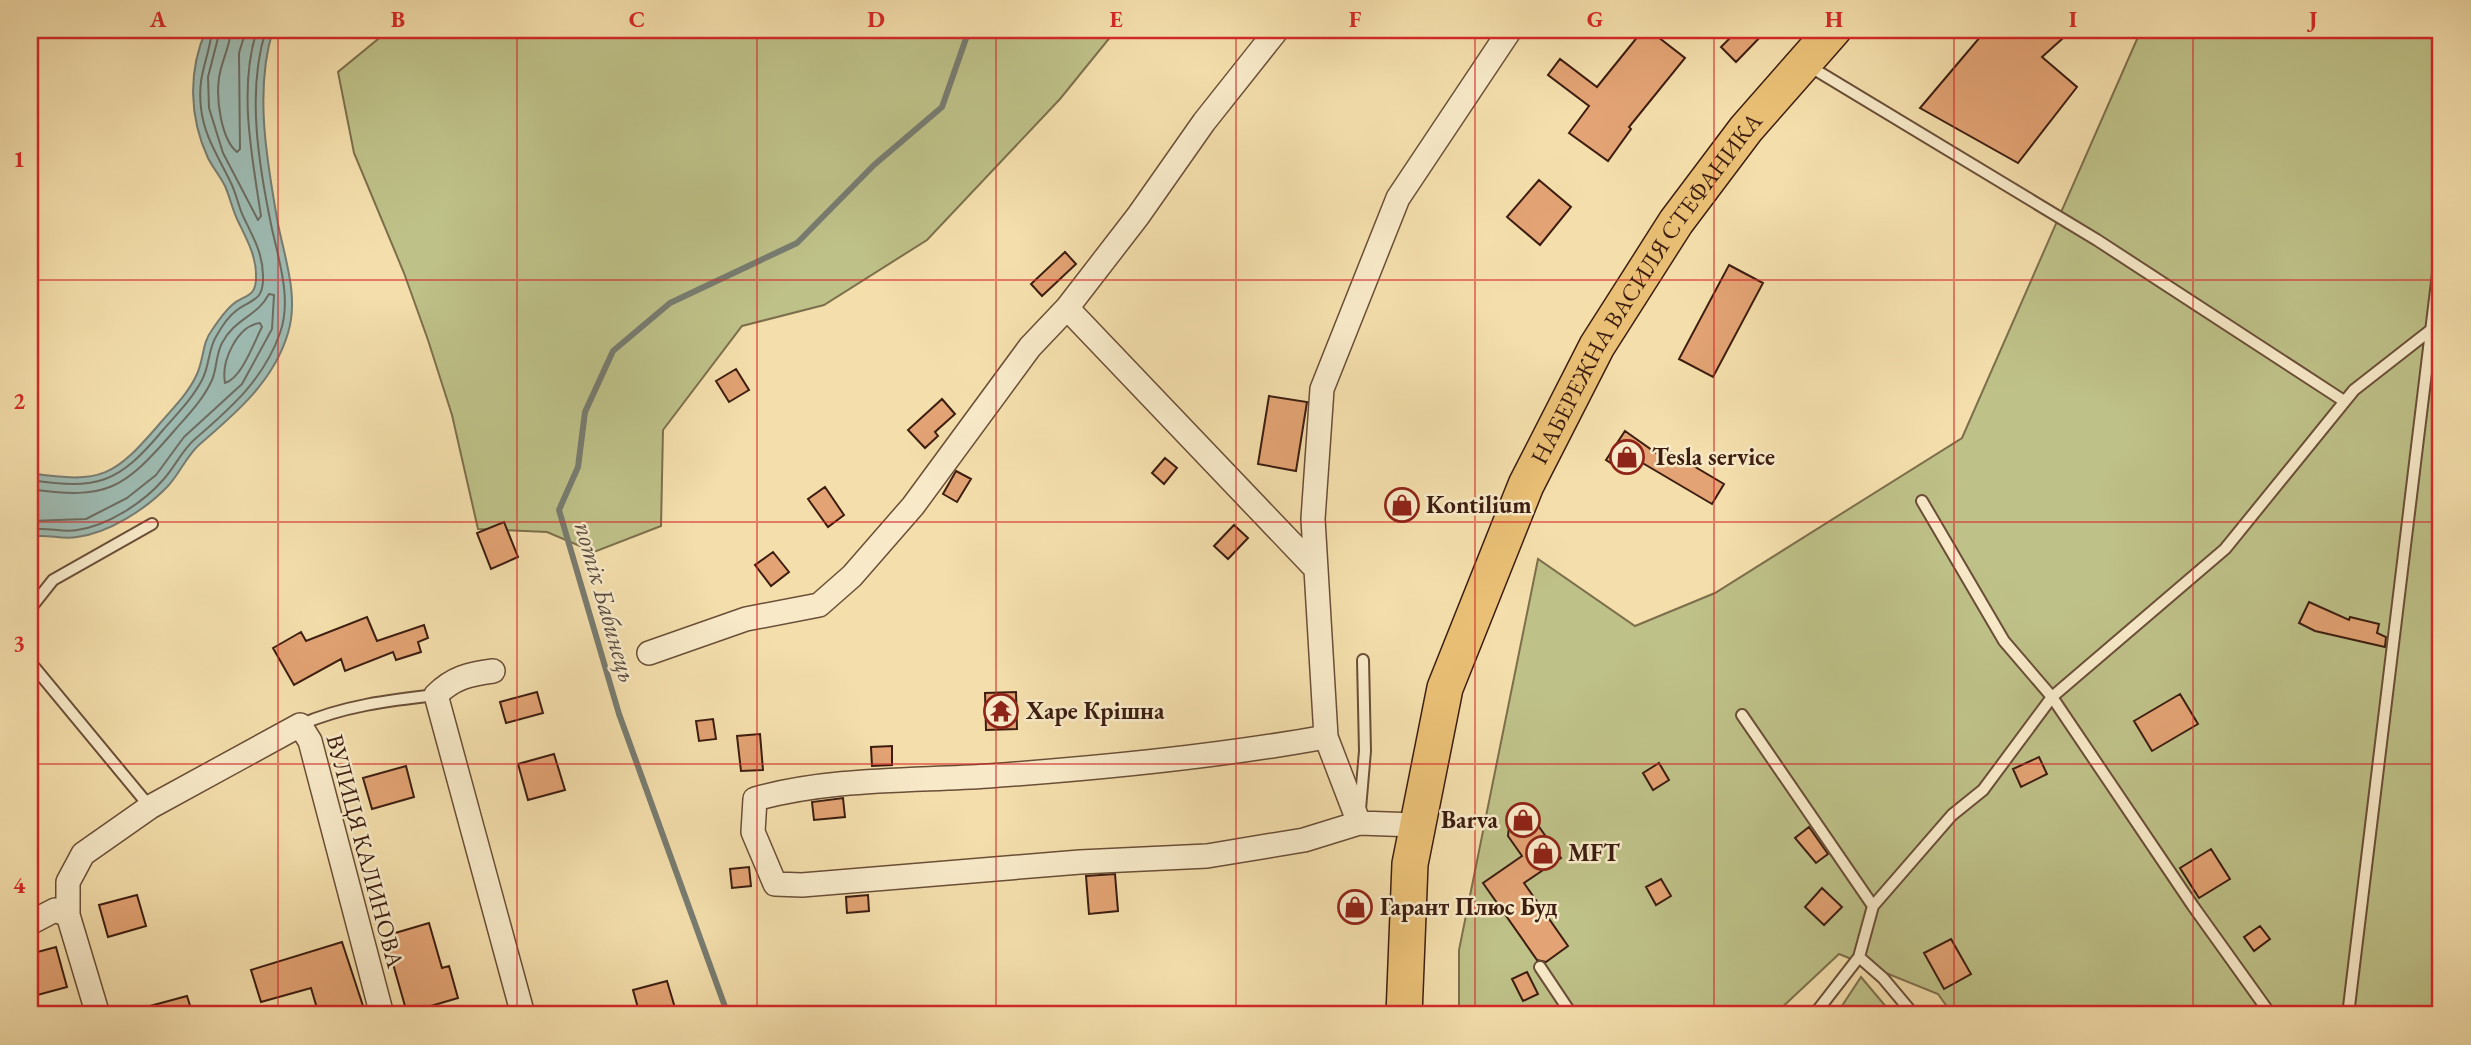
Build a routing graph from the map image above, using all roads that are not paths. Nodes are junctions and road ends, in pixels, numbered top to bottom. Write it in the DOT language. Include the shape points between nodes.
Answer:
graph roads {
  1 [pos="1277,30"];
  2 [pos="1510,30"];
  3 [pos="1833,30"];
  4 [pos="1804,63"];
  5 [pos="2441,249"];
  6 [pos="1067,308"];
  7 [pos="2441,322"];
  8 [pos="2430,331"];
  9 [pos="2344,401"];
  10 [pos="1922,501"];
  11 [pos="152,524"];
  12 [pos="1316,569"];
  13 [pos="30,609"];
  14 [pos="649,653"];
  15 [pos="1363,660"];
  16 [pos="30,662"];
  17 [pos="493,671"];
  18 [pos="436,695"];
  19 [pos="2052,697"];
  20 [pos="1742,715"];
  21 [pos="300,725"];
  22 [pos="1326,737"];
  23 [pos="150,807"];
  24 [pos="1359,823"];
  25 [pos="1416,825"];
  26 [pos="1873,906"];
  27 [pos="68,915"];
  28 [pos="30,923"];
  29 [pos="1859,957"];
  30 [pos="1540,967"];
  31 [pos="99,1015"];
  32 [pos="382,1015"];
  33 [pos="523,1015"];
  34 [pos="1404,1015"];
  35 [pos="1572,1015"];
  36 [pos="1814,1015"];
  37 [pos="1914,1015"];
  38 [pos="2271,1015"];
  39 [pos="2348,1015"];
  1 -- 6 [label="street"];
  2 -- 12 [label="street" via="1398,198 1322,389 1313,519"];
  3 -- 4 [label="main road, НАБЕРЕЖНА ВАСИЛЯ СТЕФАНИКА"];
  4 -- 9 [label="lane" via="2097,240"];
  4 -- 25 [label="main road, НАБЕРЕЖНА ВАСИЛЯ СТЕФАНИКА" via="1746,129 1676,222 1597,346 1567,404 1526,485 1445,688"];
  5 -- 8 [label="lane"];
  6 -- 12 [label="street"];
  6 -- 14 [label="street" via="1030,347 913,506 820,605 746,619"];
  7 -- 8 [label="lane"];
  8 -- 9 [label="lane"];
  8 -- 39 [label="lane"];
  9 -- 19 [label="lane" via="2225,549"];
  10 -- 19 [label="lane" via="2004,641"];
  11 -- 13 [label="lane" via="53,580"];
  12 -- 22 [label="street"];
  15 -- 24 [label="lane" via="1365,751"];
  16 -- 23 [label="lane"];
  17 -- 18 [label="street" via="468,674"];
  18 -- 21 [label="lane" via="392,700"];
  18 -- 33 [label="street"];
  19 -- 26 [label="lane" via="1983,790 1952,815"];
  19 -- 38 [label="lane"];
  20 -- 26 [label="lane"];
  21 -- 23 [label="street, ВУЛИЦЯ КАЛИНОВА"];
  21 -- 32 [label="street, ВУЛИЦЯ КАЛИНОВА" via="310,741"];
  22 -- 24 [label="street"];
  22 -- 24 [label="street" via="1251,751 780,792 755,799 753,832 775,884 802,885 1207,856 1304,840"];
  23 -- 27 [label="street, ВУЛИЦЯ КАЛИНОВА" via="83,854 68,882"];
  24 -- 25 [label="street"];
  25 -- 34 [label="main road, НАБЕРЕЖНА ВАСИЛЯ СТЕФАНИКА" via="1410,864"];
  26 -- 29 [label="lane"];
  27 -- 28 [label="street" via="55,910"];
  27 -- 31 [label="street, ВУЛИЦЯ КАЛИНОВА"];
  29 -- 36 [label="lane"];
  29 -- 37 [label="lane"];
  30 -- 35 [label="lane"];
}
